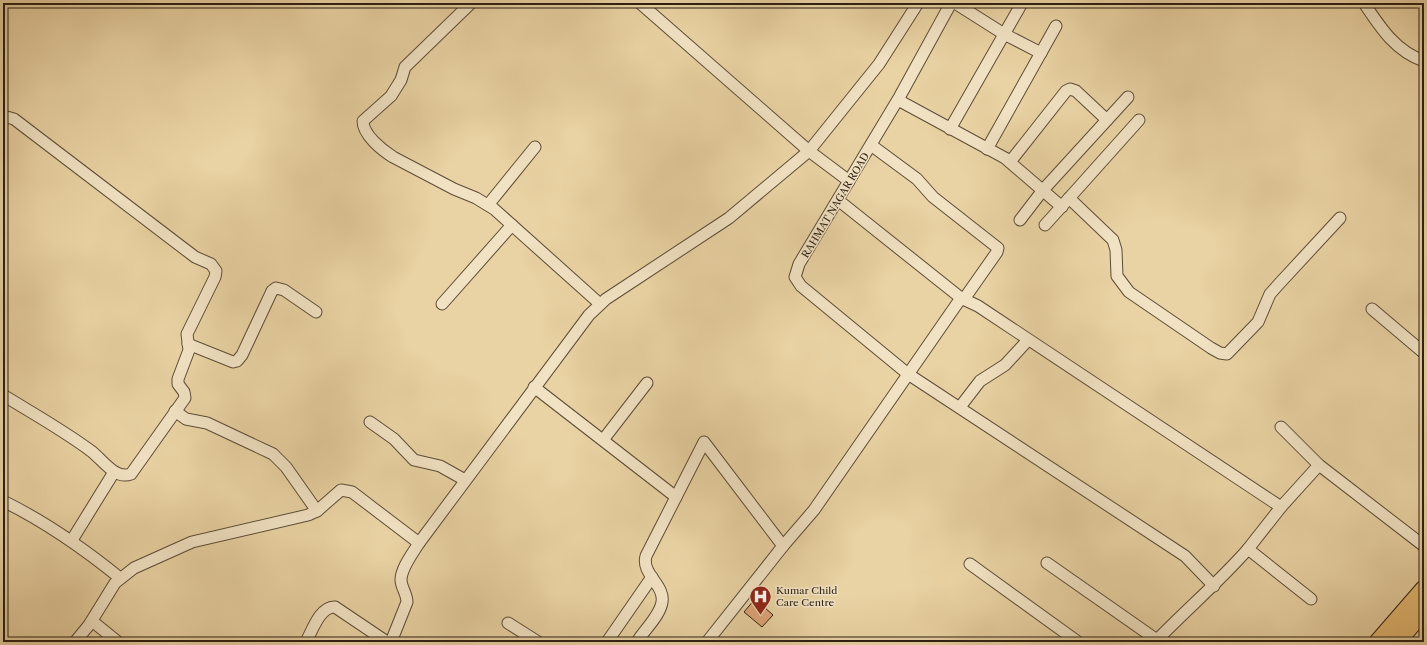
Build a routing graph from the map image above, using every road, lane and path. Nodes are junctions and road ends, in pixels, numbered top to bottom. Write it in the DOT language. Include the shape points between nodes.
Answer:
graph roads {
  1 [pos="471,3"];
  2 [pos="640,3"];
  3 [pos="918,3"];
  4 [pos="951,3"];
  5 [pos="955,3"];
  6 [pos="1022,3"];
  7 [pos="1364,3"];
  8 [pos="1056,26"];
  9 [pos="1004,34"];
  10 [pos="1041,52"];
  11 [pos="1424,60"];
  12 [pos="1128,97"];
  13 [pos="898,100"];
  14 [pos="3,116"];
  15 [pos="1107,120"];
  16 [pos="1139,120"];
  17 [pos="950,129"];
  18 [pos="871,145"];
  19 [pos="535,147"];
  20 [pos="987,149"];
  21 [pos="809,151"];
  22 [pos="1010,162"];
  23 [pos="849,181"];
  24 [pos="1043,190"];
  25 [pos="838,200"];
  26 [pos="1066,202"];
  27 [pos="488,205"];
  28 [pos="1340,218"];
  29 [pos="1020,220"];
  30 [pos="512,225"];
  31 [pos="1046,225"];
  32 [pos="962,299"];
  33 [pos="442,304"];
  34 [pos="600,304"];
  35 [pos="1372,309"];
  36 [pos="316,312"];
  37 [pos="1028,340"];
  38 [pos="188,344"];
  39 [pos="1424,353"];
  40 [pos="908,374"];
  41 [pos="647,383"];
  42 [pos="534,387"];
  43 [pos="3,395"];
  44 [pos="960,408"];
  45 [pos="175,411"];
  46 [pos="370,422"];
  47 [pos="1281,428"];
  48 [pos="602,440"];
  49 [pos="1318,465"];
  50 [pos="114,472"];
  51 [pos="465,480"];
  52 [pos="676,497"];
  53 [pos="3,501"];
  54 [pos="1281,507"];
  55 [pos="317,511"];
  56 [pos="72,540"];
  57 [pos="419,543"];
  58 [pos="783,546"];
  59 [pos="1424,546"];
  60 [pos="1248,548"];
  61 [pos="1047,563"];
  62 [pos="970,564"];
  63 [pos="652,577"];
  64 [pos="120,578"];
  65 [pos="1214,586"];
  66 [pos="1424,589"];
  67 [pos="1311,599"];
  68 [pos="1424,610"];
  69 [pos="92,621"];
  70 [pos="508,623"];
  71 [pos="1156,641"];
  72 [pos="75,642"];
  73 [pos="118,642"];
  74 [pos="306,642"];
  75 [pos="387,642"];
  76 [pos="391,642"];
  77 [pos="538,642"];
  78 [pos="607,642"];
  79 [pos="637,642"];
  80 [pos="707,642"];
  81 [pos="1078,642"];
  82 [pos="1378,642"];
  83 [pos="1397,642"];
  1 -- 27 [label="street" via="405,67 402,80 391,96 366,117 363,126 377,144 393,157"];
  2 -- 21 [label="street"];
  3 -- 21 [label="street" via="879,64"];
  4 -- 13 [label="street, RAHMAT NAGAR ROAD"];
  5 -- 9 [label="street"];
  6 -- 9 [label="street"];
  7 -- 11 [label="street" via="1381,28 1401,50 1409,56"];
  8 -- 10 [label="street"];
  9 -- 10 [label="street"];
  9 -- 17 [label="street"];
  10 -- 20 [label="street"];
  12 -- 15 [label="street"];
  13 -- 17 [label="street"];
  13 -- 18 [label="street, RAHMAT NAGAR ROAD"];
  14 -- 38 [label="street" via="14,119 195,257 214,266 215,277 188,334"];
  15 -- 22 [label="street" via="1076,91 1070,89"];
  15 -- 24 [label="street"];
  16 -- 26 [label="street"];
  17 -- 20 [label="street"];
  18 -- 23 [label="street, RAHMAT NAGAR ROAD"];
  18 -- 32 [label="street" via="917,179 937,200 998,248"];
  19 -- 27 [label="street"];
  20 -- 22 [label="street"];
  21 -- 23 [label="street"];
  21 -- 34 [label="street" via="729,218"];
  22 -- 24 [label="street"];
  23 -- 25 [label="street, RAHMAT NAGAR ROAD"];
  24 -- 26 [label="street"];
  24 -- 29 [label="street"];
  25 -- 32 [label="street"];
  25 -- 40 [label="street, RAHMAT NAGAR ROAD" via="799,264 795,277 801,286"];
  26 -- 28 [label="street" via="1112,240 1116,250 1117,276 1129,292 1211,348 1227,354 1258,322 1270,294"];
  26 -- 31 [label="street"];
  27 -- 30 [label="street"];
  30 -- 33 [label="street"];
  30 -- 34 [label="street"];
  32 -- 37 [label="street" via="978,306"];
  32 -- 40 [label="street"];
  34 -- 42 [label="street" via="589,314"];
  35 -- 39 [label="street"];
  36 -- 38 [label="street" via="284,290 276,288 272,291 237,361 233,362"];
  37 -- 44 [label="street" via="1005,365 980,381"];
  37 -- 54 [label="street"];
  38 -- 45 [label="street" via="189,350 178,379 185,398"];
  40 -- 44 [label="street"];
  40 -- 58 [label="street" via="814,510"];
  41 -- 48 [label="street"];
  42 -- 48 [label="street"];
  42 -- 51 [label="street"];
  43 -- 50 [label="street" via="76,440"];
  44 -- 65 [label="street" via="1185,556"];
  45 -- 50 [label="street" via="131,474 120,475"];
  45 -- 55 [label="street" via="186,420 207,423 273,454 286,467"];
  46 -- 51 [label="street" via="394,439 414,460 440,466"];
  47 -- 49 [label="street"];
  48 -- 52 [label="street"];
  49 -- 54 [label="street"];
  49 -- 59 [label="street"];
  50 -- 56 [label="street"];
  51 -- 57 [label="street"];
  52 -- 58 [label="street" via="704,442"];
  52 -- 63 [label="street" via="646,556 646,566"];
  53 -- 56 [label="street" via="24,510"];
  54 -- 60 [label="street"];
  55 -- 57 [label="street" via="335,493 347,490"];
  55 -- 64 [label="street" via="289,521 192,542 134,568"];
  56 -- 64 [label="street"];
  57 -- 76 [label="street" via="402,574 401,581 407,602"];
  58 -- 80 [label="street"];
  60 -- 65 [label="street"];
  60 -- 67 [label="street"];
  61 -- 71 [label="street"];
  62 -- 81 [label="street"];
  63 -- 78 [label="street"];
  63 -- 79 [label="street" via="661,592 662,602 657,614"];
  64 -- 69 [label="street" via="110,589"];
  65 -- 71 [label="street"];
  66 -- 82 [label="highway"];
  68 -- 83 [label="highway"];
  69 -- 72 [label="street"];
  69 -- 73 [label="street"];
  70 -- 77 [label="street"];
  74 -- 75 [label="street" via="323,612 330,606"];
}
